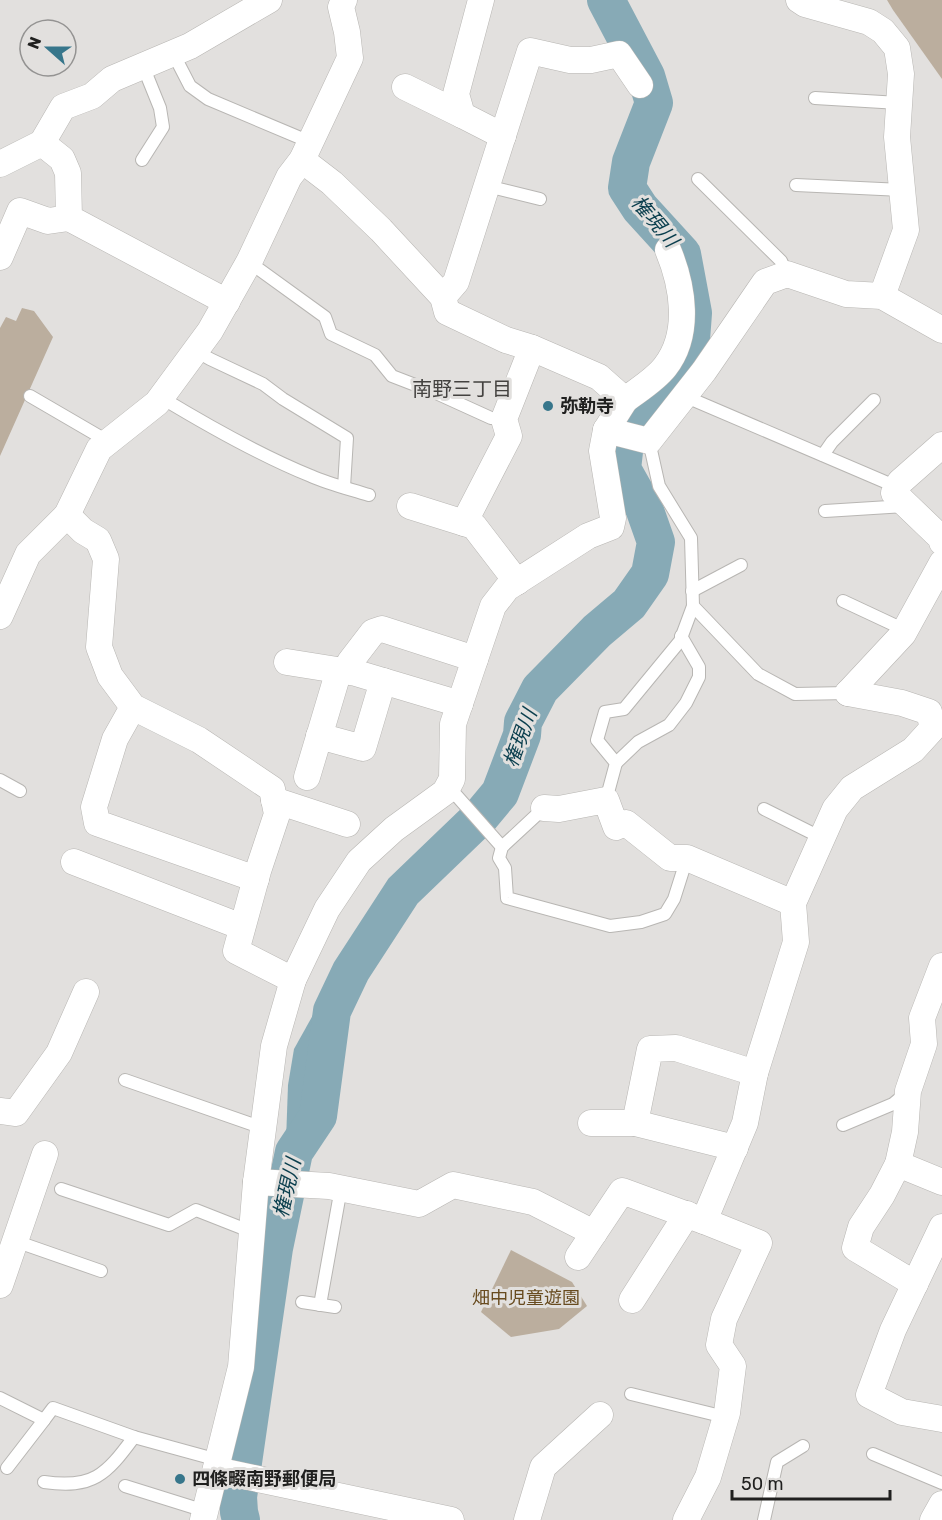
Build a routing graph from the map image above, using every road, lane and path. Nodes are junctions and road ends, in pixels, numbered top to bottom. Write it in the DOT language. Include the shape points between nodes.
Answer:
graph roads {
  1 [pos="269,0"];
  2 [pos="344,0"];
  3 [pos="481,0"];
  4 [pos="799,0"];
  5 [pos="173,53"];
  6 [pos="143,66"];
  7 [pos="644,85"];
  8 [pos="405,87"];
  9 [pos="816,98"];
  10 [pos="899,103"];
  11 [pos="462,115"];
  12 [pos="503,136"];
  13 [pos="42,143"];
  14 [pos="306,151"];
  15 [pos="142,160"];
  16 [pos="0,164"];
  17 [pos="698,179"];
  18 [pos="796,184"];
  19 [pos="487,186"];
  20 [pos="902,190"];
  21 [pos="540,200"];
  22 [pos="69,218"];
  23 [pos="668,250"];
  24 [pos="0,257"];
  25 [pos="249,262"];
  26 [pos="787,274"];
  27 [pos="882,296"];
  28 [pos="443,297"];
  29 [pos="227,302"];
  30 [pos="941,335"];
  31 [pos="532,348"];
  32 [pos="196,351"];
  33 [pos="30,396"];
  34 [pos="684,396"];
  35 [pos="162,398"];
  36 [pos="625,400"];
  37 [pos="874,400"];
  38 [pos="504,419"];
  39 [pos="628,436"];
  40 [pos="109,441"];
  41 [pos="942,445"];
  42 [pos="823,455"];
  43 [pos="344,487"];
  44 [pos="369,495"];
  45 [pos="903,496"];
  46 [pos="410,506"];
  47 [pos="825,511"];
  48 [pos="67,515"];
  49 [pos="464,523"];
  50 [pos="942,542"];
  51 [pos="942,563"];
  52 [pos="741,565"];
  53 [pos="517,582"];
  54 [pos="692,591"];
  55 [pos="843,601"];
  56 [pos="693,606"];
  57 [pos="1,613"];
  58 [pos="905,630"];
  59 [pos="681,636"];
  60 [pos="475,659"];
  61 [pos="287,662"];
  62 [pos="345,666"];
  63 [pos="383,681"];
  64 [pos="848,693"];
  65 [pos="460,704"];
  66 [pos="133,707"];
  67 [pos="935,715"];
  68 [pos="319,736"];
  69 [pos="615,764"];
  70 [pos="306,777"];
  71 [pos="0,780"];
  72 [pos="448,786"];
  73 [pos="20,791"];
  74 [pos="274,800"];
  75 [pos="606,800"];
  76 [pos="544,808"];
  77 [pos="764,809"];
  78 [pos="347,824"];
  79 [pos="822,838"];
  80 [pos="502,846"];
  81 [pos="687,858"];
  82 [pos="74,862"];
  83 [pos="256,879"];
  84 [pos="793,903"];
  85 [pos="242,927"];
  86 [pos="942,966"];
  87 [pos="293,980"];
  88 [pos="86,992"];
  89 [pos="933,1031"];
  90 [pos="755,1073"];
  91 [pos="125,1080"];
  92 [pos="908,1091"];
  93 [pos="0,1111"];
  94 [pos="591,1123"];
  95 [pos="635,1123"];
  96 [pos="843,1125"];
  97 [pos="263,1128"];
  98 [pos="735,1148"];
  99 [pos="45,1154"];
  100 [pos="898,1164"];
  101 [pos="942,1182"];
  102 [pos="276,1183"];
  103 [pos="341,1188"];
  104 [pos="61,1189"];
  105 [pos="696,1217"];
  106 [pos="942,1227"];
  107 [pos="252,1232"];
  108 [pos="594,1233"];
  109 [pos="15,1241"];
  110 [pos="578,1257"];
  111 [pos="100,1271"];
  112 [pos="915,1284"];
  113 [pos="0,1285"];
  114 [pos="632,1300"];
  115 [pos="302,1302"];
  116 [pos="320,1305"];
  117 [pos="335,1307"];
  118 [pos="631,1394"];
  119 [pos="0,1398"];
  120 [pos="600,1415"];
  121 [pos="725,1417"];
  122 [pos="942,1419"];
  123 [pos="44,1420"];
  124 [pos="134,1437"];
  125 [pos="803,1446"];
  126 [pos="873,1454"];
  127 [pos="7,1468"];
  128 [pos="230,1471"];
  129 [pos="44,1482"];
  130 [pos="942,1483"];
  131 [pos="125,1486"];
  132 [pos="942,1504"];
  133 [pos="377,1512"];
  134 [pos="204,1516"];
  135 [pos="451,1520"];
  136 [pos="527,1520"];
  137 [pos="686,1520"];
  138 [pos="764,1520"];
  139 [pos="933,1520"];
  1 -- 5 [label="street"];
  2 -- 14 [label="street" via="341,7 350,58"];
  3 -- 11 [label="street" via="456,94"];
  4 -- 10 [label="street" via="869,22 884,31 897,48 901,74"];
  5 -- 6 [label="street"];
  5 -- 14 [label="lane" via="190,86"];
  6 -- 13 [label="street" via="63,108"];
  6 -- 15 [label="lane" via="160,108 163,127"];
  7 -- 12 [label="street" via="619,54 570,60 530,51"];
  8 -- 11 [label="street"];
  9 -- 10 [label="lane"];
  10 -- 20 [label="street" via="897,137"];
  11 -- 12 [label="street"];
  12 -- 19 [label="street"];
  13 -- 16 [label="street"];
  13 -- 22 [label="street" via="62,159 68,173"];
  14 -- 25 [label="street" via="289,177"];
  14 -- 28 [label="street"];
  17 -- 26 [label="lane" via="781,261"];
  18 -- 20 [label="lane"];
  19 -- 21 [label="lane"];
  19 -- 28 [label="street" via="456,282"];
  20 -- 27 [label="street" via="906,230"];
  22 -- 24 [label="street" via="48,221 20,211"];
  22 -- 29 [label="street"];
  23 -- 36 [label="street" via="677,272 680,339 665,367"];
  25 -- 29 [label="street"];
  25 -- 38 [label="lane" via="325,317 331,334 375,355 392,376 491,418"];
  26 -- 27 [label="street" via="846,294"];
  26 -- 34 [label="street" via="765,282"];
  27 -- 30 [label="street"];
  28 -- 31 [label="street" via="447,312"];
  29 -- 32 [label="street"];
  31 -- 36 [label="street" via="600,377"];
  31 -- 38 [label="street"];
  32 -- 35 [label="street"];
  32 -- 43 [label="lane" via="263,384 347,438"];
  33 -- 40 [label="lane"];
  34 -- 39 [label="street"];
  34 -- 42 [label="lane"];
  35 -- 40 [label="street"];
  35 -- 43 [label="lane" via="265,455"];
  36 -- 39 [label="street"];
  37 -- 42 [label="lane"];
  38 -- 49 [label="street" via="509,436"];
  39 -- 53 [label="street" via="602,451 613,518 611,527 588,536"];
  39 -- 54 [label="lane" via="691,538"];
  40 -- 48 [label="street" via="99,449"];
  41 -- 45 [label="street" via="900,482"];
  42 -- 45 [label="lane"];
  43 -- 44 [label="lane"];
  45 -- 47 [label="lane"];
  45 -- 50 [label="street"];
  46 -- 49 [label="street"];
  48 -- 57 [label="street" via="28,554"];
  48 -- 66 [label="street" via="98,540 106,559 99,647 110,676"];
  49 -- 53 [label="street" via="474,526"];
  51 -- 58 [label="street"];
  52 -- 54 [label="lane"];
  53 -- 60 [label="street" via="493,606"];
  54 -- 56 [label="lane"];
  55 -- 58 [label="lane"];
  56 -- 59 [label="lane"];
  56 -- 64 [label="lane" via="758,674 795,694"];
  58 -- 64 [label="street"];
  59 -- 69 [label="lane" via="699,667 699,677 686,703 669,725 638,742"];
  59 -- 69 [label="lane" via="624,709 605,712 597,740"];
  60 -- 62 [label="street" via="382,629 373,632"];
  60 -- 65 [label="street"];
  61 -- 62 [label="street"];
  62 -- 63 [label="street"];
  62 -- 68 [label="street"];
  63 -- 65 [label="street"];
  63 -- 68 [label="street" via="363,748"];
  64 -- 67 [label="street" via="902,703"];
  65 -- 72 [label="street" via="453,724 452,779"];
  66 -- 74 [label="street" via="199,740 272,789"];
  66 -- 83 [label="street" via="115,739 94,807 97,823"];
  67 -- 79 [label="street" via="933,728 913,750 852,788 835,809"];
  68 -- 70 [label="street"];
  69 -- 75 [label="lane"];
  71 -- 73 [label="lane"];
  72 -- 80 [label="lane"];
  72 -- 87 [label="street" via="359,861 327,909"];
  74 -- 78 [label="street"];
  74 -- 83 [label="street" via="277,814"];
  75 -- 76 [label="street"];
  75 -- 81 [label="street" via="616,827 626,823 670,858"];
  76 -- 80 [label="lane"];
  77 -- 79 [label="lane"];
  79 -- 84 [label="street"];
  80 -- 81 [label="lane" via="499,858 505,868 507,897 610,926 665,914"];
  81 -- 84 [label="street"];
  82 -- 85 [label="street"];
  83 -- 85 [label="street"];
  84 -- 90 [label="street" via="796,942"];
  85 -- 87 [label="street" via="236,951"];
  86 -- 89 [label="street" via="922,1018"];
  87 -- 97 [label="street" via="274,1046"];
  88 -- 93 [label="street" via="60,1053 16,1113"];
  89 -- 92 [label="street" via="924,1044"];
  90 -- 95 [label="street" via="676,1048 650,1049"];
  90 -- 98 [label="street" via="745,1123"];
  91 -- 97 [label="lane"];
  92 -- 96 [label="lane" via="892,1104"];
  92 -- 100 [label="street"];
  94 -- 95 [label="street"];
  95 -- 98 [label="street"];
  97 -- 102 [label="street"];
  98 -- 105 [label="street"];
  99 -- 109 [label="street"];
  100 -- 101 [label="street"];
  100 -- 112 [label="street" via="861,1227 855,1248"];
  102 -- 103 [label="street"];
  102 -- 107 [label="street"];
  103 -- 108 [label="street" via="419,1203 453,1185 533,1202"];
  103 -- 116 [label="lane"];
  104 -- 107 [label="lane" via="169,1225 196,1210"];
  105 -- 108 [label="street" via="622,1191"];
  105 -- 114 [label="street"];
  105 -- 121 [label="street" via="759,1243 724,1319 719,1345 733,1366"];
  106 -- 112 [label="street"];
  107 -- 128 [label="street"];
  108 -- 110 [label="street"];
  109 -- 111 [label="lane"];
  109 -- 113 [label="street"];
  112 -- 122 [label="street" via="869,1395 902,1412"];
  115 -- 116 [label="lane"];
  116 -- 117 [label="lane"];
  118 -- 121 [label="lane"];
  119 -- 123 [label="lane"];
  120 -- 136 [label="street" via="543,1467"];
  121 -- 137 [label="street" via="708,1477"];
  123 -- 124 [label="lane" via="53,1408"];
  123 -- 127 [label="lane"];
  124 -- 128 [label="lane"];
  124 -- 129 [label="lane" via="119,1458 87,1482"];
  125 -- 138 [label="lane" via="777,1462"];
  126 -- 130 [label="lane"];
  128 -- 133 [label="street"];
  128 -- 134 [label="street"];
  131 -- 134 [label="lane"];
  132 -- 139 [label="street"];
  133 -- 135 [label="street"];
}
